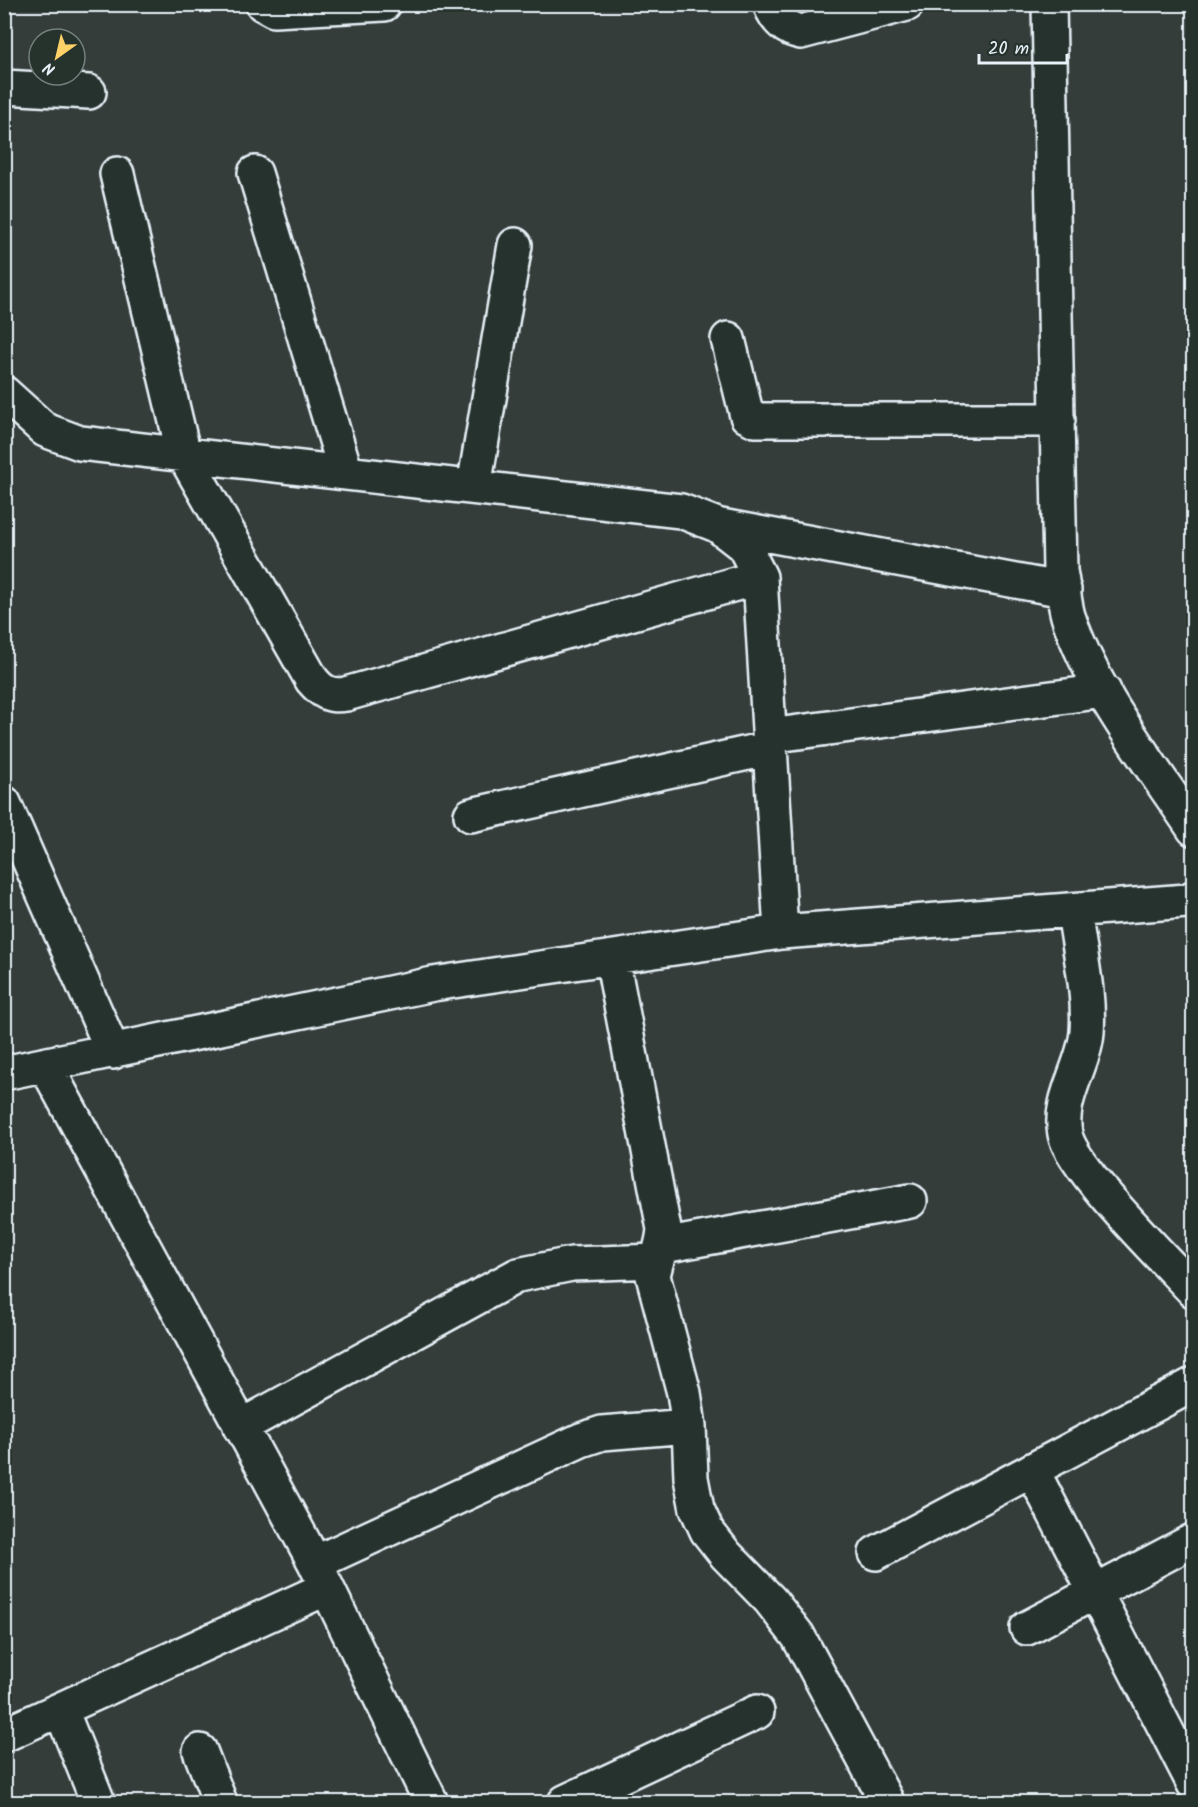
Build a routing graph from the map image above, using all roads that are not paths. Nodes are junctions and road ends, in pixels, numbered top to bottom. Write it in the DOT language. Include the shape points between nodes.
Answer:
graph roads {
  1 [pos="263,4"];
  2 [pos="384,4"];
  3 [pos="770,4"];
  4 [pos="908,4"];
  5 [pos="1049,4"];
  6 [pos="6,84"];
  7 [pos="89,92"];
  8 [pos="255,173"];
  9 [pos="117,174"];
  10 [pos="515,245"];
  11 [pos="728,339"];
  12 [pos="4,393"];
  13 [pos="1058,420"];
  14 [pos="184,455"];
  15 [pos="346,473"];
  16 [pos="474,487"];
  17 [pos="717,525"];
  18 [pos="760,577"];
  19 [pos="1064,590"];
  20 [pos="1104,691"];
  21 [pos="770,742"];
  22 [pos="4,803"];
  23 [pos="471,815"];
  24 [pos="1194,829"];
  25 [pos="1194,897"];
  26 [pos="1074,910"];
  27 [pos="781,932"];
  28 [pos="612,958"];
  29 [pos="113,1052"];
  30 [pos="46,1066"];
  31 [pos="4,1073"];
  32 [pos="910,1201"];
  33 [pos="659,1254"];
  34 [pos="1194,1291"];
  35 [pos="1194,1384"];
  36 [pos="689,1426"];
  37 [pos="240,1427"];
  38 [pos="1032,1470"];
  39 [pos="1194,1540"];
  40 [pos="876,1553"];
  41 [pos="321,1576"];
  42 [pos="1096,1592"];
  43 [pos="1027,1628"];
  44 [pos="61,1710"];
  45 [pos="757,1712"];
  46 [pos="4,1735"];
  47 [pos="200,1751"];
  48 [pos="1194,1784"];
  49 [pos="98,1803"];
  50 [pos="220,1803"];
  51 [pos="431,1803"];
  52 [pos="565,1803"];
  53 [pos="887,1803"];
  1 -- 2 [label="street" via="274,10"];
  3 -- 4 [label="street" via="779,21 789,30 801,32"];
  5 -- 13 [label="street"];
  6 -- 7 [label="street"];
  8 -- 15 [label="street"];
  9 -- 14 [label="street"];
  10 -- 16 [label="street"];
  11 -- 13 [label="street" via="747,416 755,420"];
  12 -- 14 [label="street" via="45,430 80,443"];
  13 -- 19 [label="street" via="1060,571"];
  14 -- 15 [label="street"];
  14 -- 18 [label="street" via="312,680 333,696"];
  15 -- 16 [label="street"];
  16 -- 17 [label="street" via="681,511"];
  17 -- 18 [label="street" via="744,546"];
  17 -- 19 [label="street"];
  18 -- 21 [label="street"];
  19 -- 20 [label="street" via="1068,614 1085,658"];
  20 -- 21 [label="street"];
  20 -- 24 [label="street"];
  21 -- 23 [label="street"];
  21 -- 27 [label="street"];
  22 -- 29 [label="street"];
  25 -- 26 [label="street" via="1187,901"];
  26 -- 27 [label="street"];
  26 -- 34 [label="street" via="1088,1011 1083,1052 1064,1114 1065,1135 1089,1176"];
  27 -- 28 [label="street"];
  28 -- 29 [label="street" via="433,984"];
  28 -- 33 [label="street" via="664,1229"];
  29 -- 30 [label="street"];
  30 -- 31 [label="street"];
  30 -- 37 [label="street"];
  32 -- 33 [label="street"];
  33 -- 36 [label="street" via="654,1288 684,1393"];
  33 -- 37 [label="street" via="518,1275"];
  35 -- 38 [label="street"];
  36 -- 41 [label="street" via="602,1433 581,1440"];
  36 -- 53 [label="street" via="691,1478 697,1509 707,1531 798,1636"];
  37 -- 41 [label="street"];
  38 -- 40 [label="street"];
  38 -- 42 [label="street"];
  39 -- 42 [label="street"];
  41 -- 44 [label="street"];
  41 -- 51 [label="street"];
  42 -- 43 [label="street"];
  42 -- 48 [label="street"];
  44 -- 46 [label="street"];
  44 -- 49 [label="street"];
  45 -- 52 [label="street"];
  47 -- 50 [label="street"];
}
